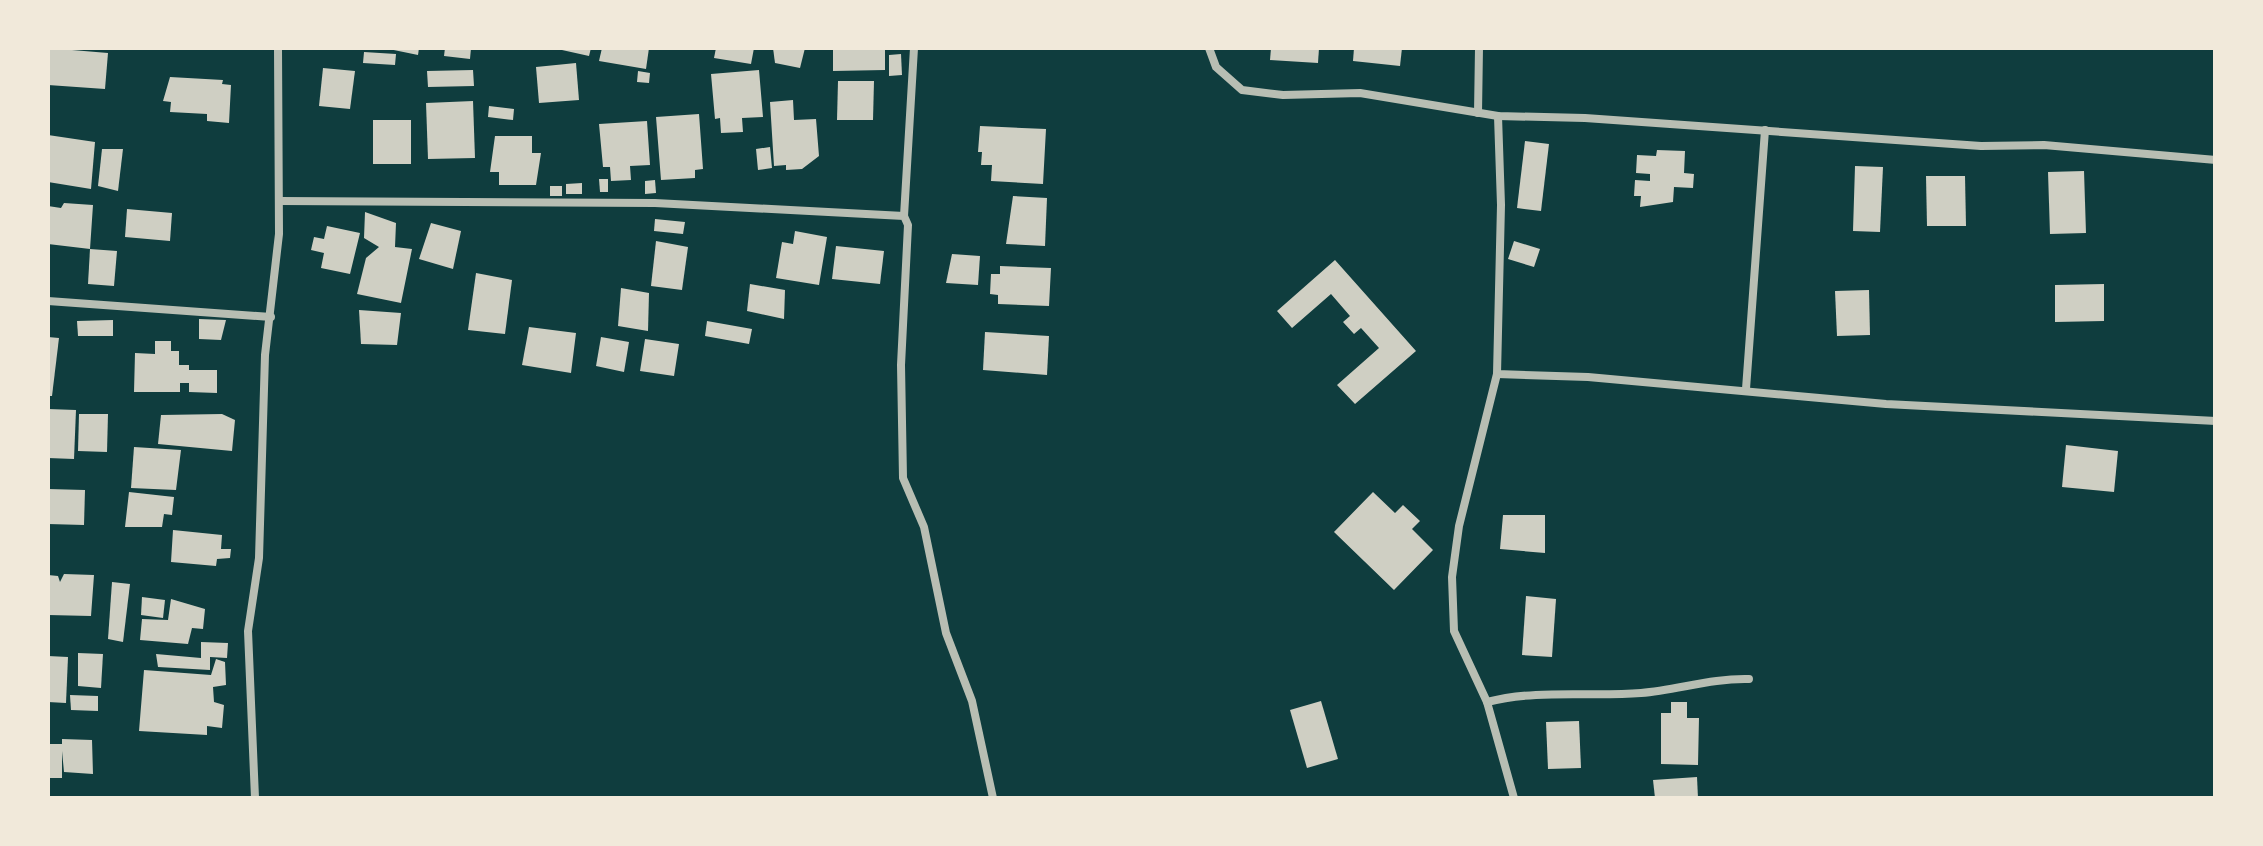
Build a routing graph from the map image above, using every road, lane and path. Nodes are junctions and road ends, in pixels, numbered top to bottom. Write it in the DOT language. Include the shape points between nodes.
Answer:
graph roads {
  1 [pos="278,48"];
  2 [pos="914,48"];
  3 [pos="1209,48"];
  4 [pos="1479,48"];
  5 [pos="1478,113"];
  6 [pos="1498,116"];
  7 [pos="1765,130"];
  8 [pos="2216,160"];
  9 [pos="280,201"];
  10 [pos="904,216"];
  11 [pos="48,300"];
  12 [pos="270,317"];
  13 [pos="1498,374"];
  14 [pos="1746,389"];
  15 [pos="2216,421"];
  16 [pos="1748,678"];
  17 [pos="1487,702"];
  18 [pos="255,798"];
  19 [pos="993,798"];
  20 [pos="1514,798"];
  1 -- 9 [label="street"];
  2 -- 10 [label="street"];
  3 -- 5 [label="street" via="1216,67 1242,90 1360,93"];
  4 -- 5 [label="street"];
  5 -- 6 [label="street"];
  6 -- 7 [label="street"];
  6 -- 13 [label="street"];
  7 -- 8 [label="street"];
  7 -- 14 [label="street"];
  9 -- 10 [label="street" via="655,203"];
  9 -- 12 [label="street"];
  10 -- 19 [label="street" via="903,478 924,527"];
  11 -- 12 [label="street"];
  12 -- 18 [label="street" via="259,558 248,631"];
  13 -- 14 [label="street"];
  13 -- 17 [label="street" via="1452,577 1454,630"];
  14 -- 15 [label="street" via="1832,400"];
  16 -- 17 [label="street" via="1635,694 1512,695"];
  17 -- 20 [label="street"];
}
